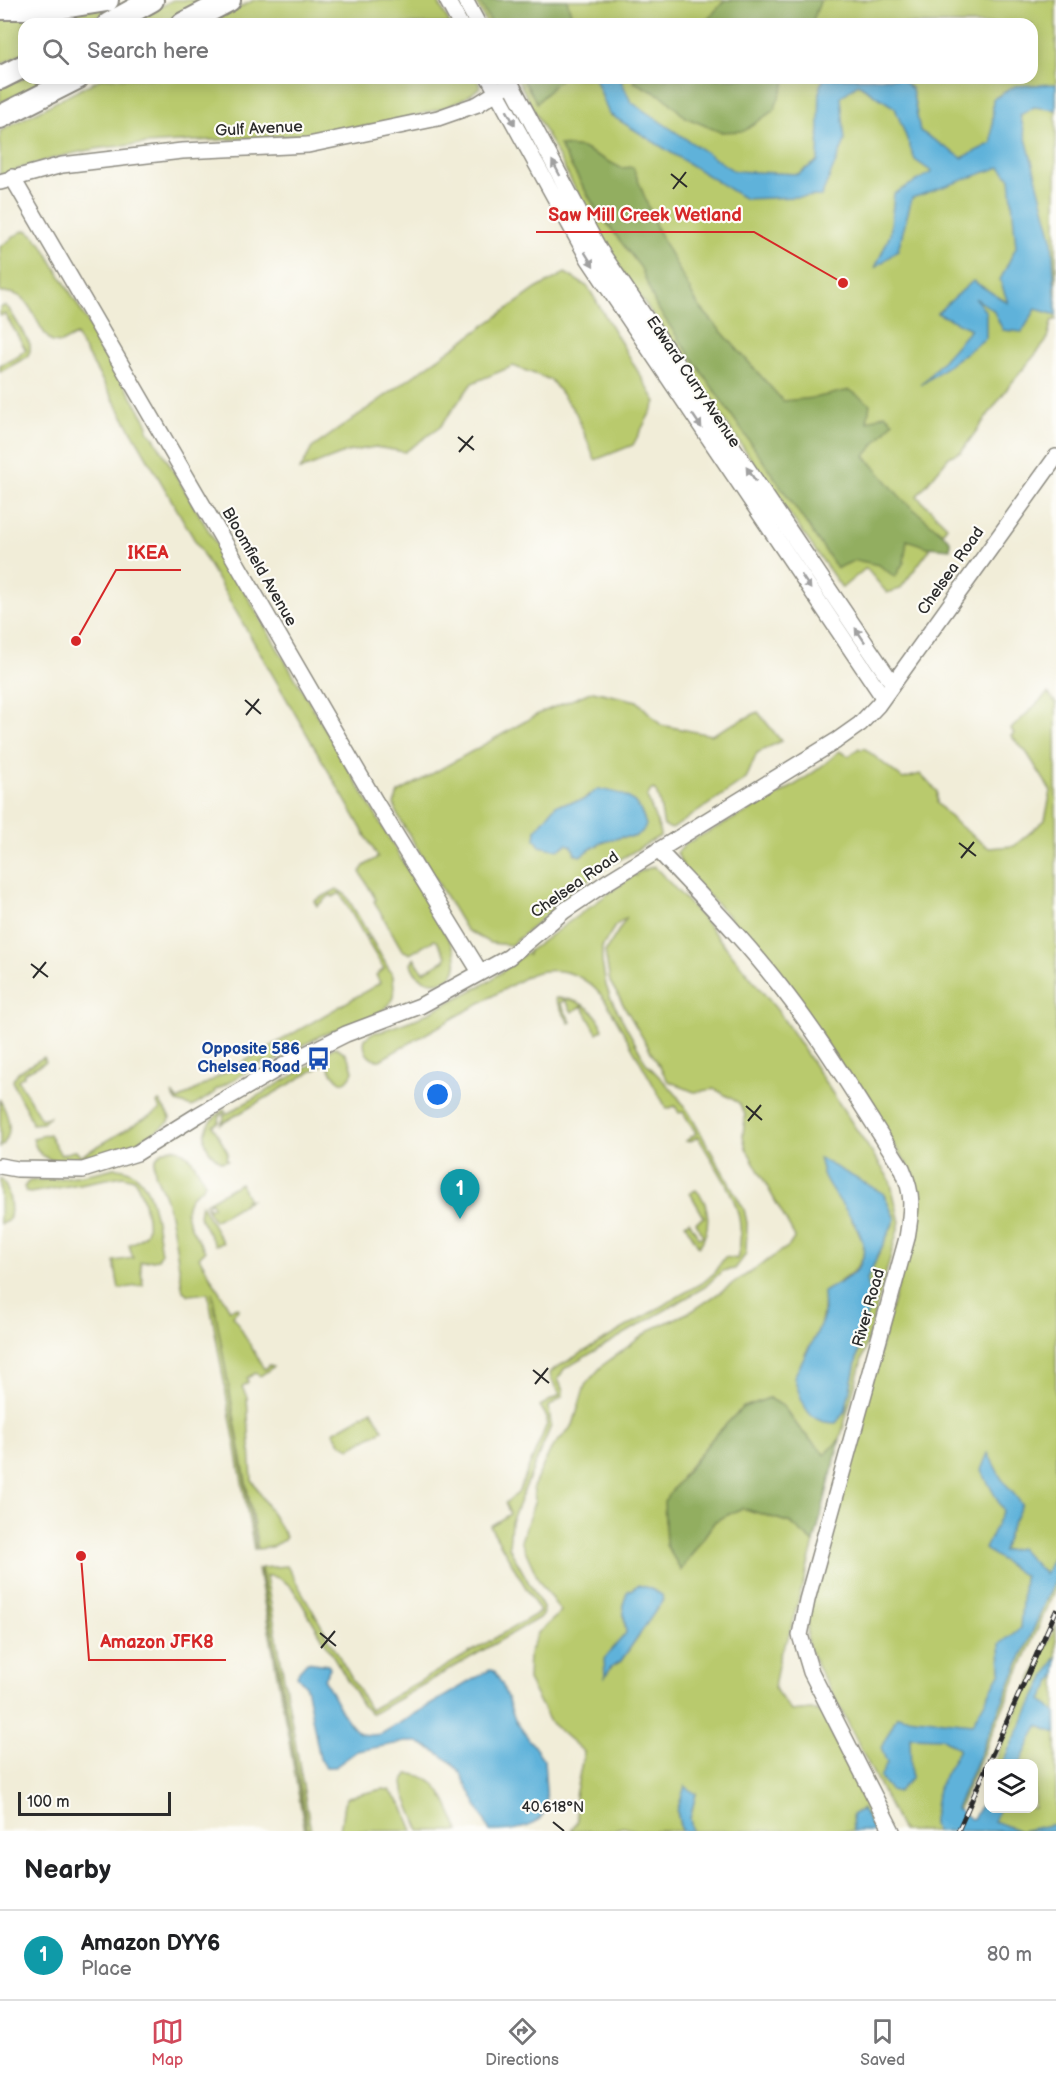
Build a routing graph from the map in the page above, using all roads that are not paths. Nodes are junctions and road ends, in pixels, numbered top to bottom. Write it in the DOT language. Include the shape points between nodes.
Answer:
graph roads {
  1 [pos="107,0"];
  2 [pos="152,0"];
  3 [pos="230,0"];
  4 [pos="447,0"];
  5 [pos="465,0"];
  6 [pos="0,8"];
  7 [pos="120,18"];
  8 [pos="195,18"];
  9 [pos="457,18"];
  10 [pos="475,18"];
  11 [pos="18,69"];
  12 [pos="0,78"];
  13 [pos="65,84"];
  14 [pos="492,84"];
  15 [pos="506,84"];
  16 [pos="512,84"];
  17 [pos="497,92"];
  18 [pos="0,117"];
  19 [pos="6,180"];
  20 [pos="1056,458"];
  21 [pos="785,537"];
  22 [pos="893,684"];
  23 [pos="884,697"];
  24 [pos="658,850"];
  25 [pos="480,972"];
  26 [pos="0,1166"];
  27 [pos="892,1831"];
  1 -- 6 [label="highway" via="57,8"];
  2 -- 7 [label="highway"];
  3 -- 8 [label="highway"];
  4 -- 9 [label="street"];
  5 -- 10 [label="street"];
  11 -- 12 [label="highway"];
  13 -- 18 [label="highway"];
  14 -- 17 [label="street, Edward Curry Avenue"];
  15 -- 17 [label="street, Gulf Avenue"];
  21 -- 16 [label="street, Edward Curry Avenue, one-way" via="598,249"];
  17 -- 19 [label="street, Gulf Avenue" via="478,104 438,118 308,145 182,151 62,165"];
  17 -- 21 [label="street, Edward Curry Avenue, one-way" via="588,258"];
  19 -- 25 [label="street, Bloomfield Avenue"];
  20 -- 22 [label="street, Chelsea Road"];
  22 -- 21 [label="street, Edward Curry Avenue, one-way"];
  21 -- 23 [label="street, Edward Curry Avenue, one-way"];
  22 -- 23 [label="street, Chelsea Road"];
  23 -- 24 [label="street, Chelsea Road" via="860,724 836,741"];
  24 -- 25 [label="street, Chelsea Road" via="564,911 509,957"];
  24 -- 27 [label="street, River Road" via="782,987 911,1188 907,1238 800,1635 811,1672"];
  25 -- 26 [label="street, Chelsea Road" via="420,1006 346,1034 288,1063 137,1153 83,1170"];
}
